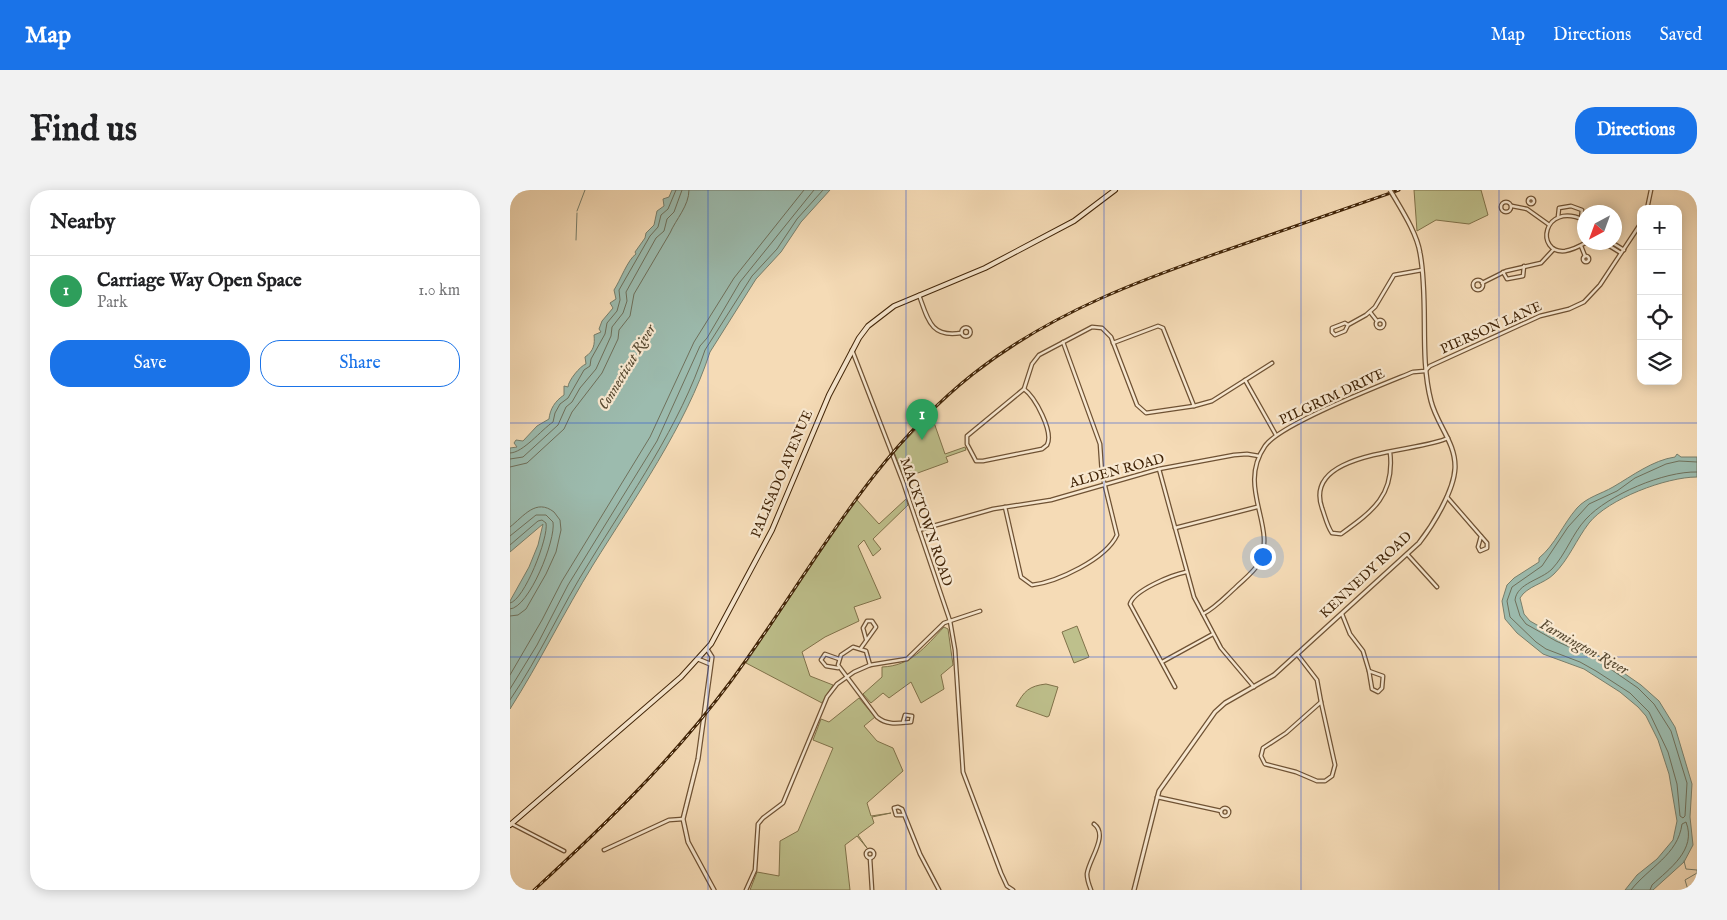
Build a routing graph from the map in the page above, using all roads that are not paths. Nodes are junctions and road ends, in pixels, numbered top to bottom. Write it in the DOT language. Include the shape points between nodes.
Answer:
graph roads {
  1 [pos="1115,190"];
  2 [pos="1390,190"];
  3 [pos="1651,190"];
  4 [pos="1529,203"];
  5 [pos="1648,205"];
  6 [pos="1512,206"];
  7 [pos="1577,208"];
  8 [pos="1526,209"];
  9 [pos="1558,217"];
  10 [pos="1577,218"];
  11 [pos="1548,224"];
  12 [pos="1637,229"];
  13 [pos="1577,247"];
  14 [pos="1554,249"];
  15 [pos="1582,250"];
  16 [pos="1615,250"];
  17 [pos="1624,250"];
  18 [pos="1621,254"];
  19 [pos="1585,256"];
  20 [pos="1524,266"];
  21 [pos="1422,270"];
  22 [pos="1502,272"];
  23 [pos="1482,283"];
  24 [pos="918,295"];
  25 [pos="1370,312"];
  26 [pos="1377,321"];
  27 [pos="1348,325"];
  28 [pos="962,333"];
  29 [pos="1063,342"];
  30 [pos="1113,343"];
  31 [pos="852,350"];
  32 [pos="1272,363"];
  33 [pos="1427,368"];
  34 [pos="1245,380"];
  35 [pos="1024,389"];
  36 [pos="1194,406"];
  37 [pos="1276,434"];
  38 [pos="1448,438"];
  39 [pos="1390,452"];
  40 [pos="1259,456"];
  41 [pos="1159,469"];
  42 [pos="1105,483"];
  43 [pos="1446,495"];
  44 [pos="1257,506"];
  45 [pos="1005,507"];
  46 [pos="1175,528"];
  47 [pos="919,530"];
  48 [pos="1481,536"];
  49 [pos="1408,554"];
  50 [pos="1186,572"];
  51 [pos="1437,587"];
  52 [pos="980,611"];
  53 [pos="1203,614"];
  54 [pos="1342,614"];
  55 [pos="950,621"];
  56 [pos="1213,634"];
  57 [pos="866,640"];
  58 [pos="862,648"];
  59 [pos="707,649"];
  60 [pos="1297,654"];
  61 [pos="840,659"];
  62 [pos="698,660"];
  63 [pos="1162,662"];
  64 [pos="711,665"];
  65 [pos="870,665"];
  66 [pos="838,668"];
  67 [pos="1369,671"];
  68 [pos="845,677"];
  69 [pos="1175,687"];
  70 [pos="1254,687"];
  71 [pos="1321,702"];
  72 [pos="903,722"];
  73 [pos="1157,797"];
  74 [pos="1221,811"];
  75 [pos="903,815"];
  76 [pos="683,819"];
  77 [pos="1094,824"];
  78 [pos="511,825"];
  79 [pos="604,850"];
  80 [pos="564,851"];
  81 [pos="870,858"];
  82 [pos="1007,886"];
  83 [pos="714,890"];
  84 [pos="746,890"];
  85 [pos="872,890"];
  86 [pos="939,890"];
  87 [pos="1004,890"];
  88 [pos="1013,890"];
  89 [pos="1091,890"];
  90 [pos="1134,890"];
  1 -- 24 [label="main road, PALISADO AVENUE" via="1083,216 985,268"];
  2 -- 21 [label="street, KENNEDY ROAD, bridge" via="1419,247"];
  3 -- 5 [label="street"];
  4 -- 8 [label="street"];
  6 -- 6 [label="street" via="1507,212 1501,208 1505,202"];
  6 -- 8 [label="street"];
  7 -- 9 [label="street" via="1560,208"];
  8 -- 11 [label="street"];
  9 -- 10 [label="street"];
  9 -- 11 [label="street"];
  11 -- 14 [label="street" via="1546,236"];
  12 -- 17 [label="street, PIERSON LANE"];
  13 -- 14 [label="street" via="1565,251"];
  14 -- 20 [label="street" via="1542,262"];
  15 -- 19 [label="street"];
  16 -- 18 [label="street"];
  17 -- 18 [label="street, PIERSON LANE"];
  18 -- 33 [label="street, PIERSON LANE" via="1598,288 1584,302 1534,319"];
  20 -- 22 [label="street"];
  20 -- 22 [label="street" via="1523,275 1513,279 1507,279"];
  21 -- 25 [label="street" via="1394,275"];
  21 -- 33 [label="street, KENNEDY ROAD"];
  22 -- 23 [label="street"];
  23 -- 23 [label="street" via="1476,281 1473,288 1480,290"];
  24 -- 28 [label="street" via="928,320 936,330 949,335"];
  24 -- 31 [label="main road, PALISADO AVENUE" via="880,314 864,330"];
  25 -- 26 [label="street"];
  25 -- 27 [label="street"];
  27 -- 27 [label="street" via="1342,323 1333,327 1332,332 1335,335 1343,332"];
  29 -- 30 [label="street" via="1095,326 1105,330"];
  29 -- 35 [label="street" via="1035,360"];
  29 -- 42 [label="street" via="1097,433"];
  30 -- 36 [label="street" via="1137,405 1143,412 1151,414"];
  30 -- 36 [label="street" via="1158,326 1165,329"];
  31 -- 47 [label="street, MACKTOWN ROAD"];
  31 -- 59 [label="main road, PALISADO AVENUE" via="814,428 772,530"];
  32 -- 34 [label="street"];
  33 -- 37 [label="street, PILGRIM DRIVE"];
  33 -- 38 [label="street, KENNEDY ROAD" via="1431,402"];
  34 -- 36 [label="street" via="1217,398"];
  34 -- 37 [label="street"];
  35 -- 35 [label="street" via="968,436 967,444 976,460 983,462 1042,449 1049,442 1037,403"];
  37 -- 40 [label="street, PILGRIM DRIVE"];
  38 -- 39 [label="street"];
  38 -- 43 [label="street, KENNEDY ROAD" via="1455,468"];
  39 -- 39 [label="street" via="1354,460 1323,482 1319,499 1332,533 1342,534 1377,505 1388,486"];
  40 -- 41 [label="street, ALDEN ROAD" via="1234,455"];
  40 -- 44 [label="street, PILGRIM DRIVE" via="1254,478"];
  41 -- 42 [label="street, ALDEN ROAD"];
  41 -- 46 [label="street"];
  42 -- 45 [label="street, ALDEN ROAD" via="1045,501"];
  42 -- 45 [label="street" via="1116,527 1115,539 1082,568 1038,584 1027,584 1021,577"];
  43 -- 48 [label="street"];
  43 -- 49 [label="street, KENNEDY ROAD" via="1428,532"];
  44 -- 46 [label="street"];
  44 -- 53 [label="street, PILGRIM DRIVE" via="1264,541 1259,562"];
  45 -- 47 [label="street, ALDEN ROAD"];
  46 -- 50 [label="street"];
  47 -- 55 [label="street, MACKTOWN ROAD"];
  48 -- 48 [label="street" via="1488,546 1480,551 1478,547"];
  49 -- 51 [label="street"];
  49 -- 54 [label="street, KENNEDY ROAD"];
  50 -- 53 [label="street"];
  50 -- 63 [label="street" via="1166,578 1130,601"];
  52 -- 55 [label="street"];
  53 -- 56 [label="street"];
  54 -- 60 [label="street, KENNEDY ROAD"];
  54 -- 67 [label="street" via="1350,634 1363,651"];
  55 -- 65 [label="street" via="906,659"];
  55 -- 82 [label="street, MACKTOWN ROAD" via="963,772"];
  56 -- 63 [label="street"];
  56 -- 70 [label="street" via="1228,658"];
  57 -- 57 [label="street" via="863,628 867,621 872,621 876,627"];
  57 -- 58 [label="street"];
  58 -- 61 [label="street" via="850,648"];
  58 -- 65 [label="street"];
  59 -- 62 [label="main road, PALISADO AVENUE"];
  59 -- 64 [label="street" via="712,654"];
  60 -- 70 [label="street, KENNEDY ROAD" via="1274,675"];
  60 -- 71 [label="street" via="1317,680"];
  61 -- 66 [label="street"];
  61 -- 66 [label="street" via="825,654 821,660 826,666"];
  62 -- 64 [label="street"];
  62 -- 78 [label="main road, PALISADO AVENUE"];
  63 -- 69 [label="street"];
  64 -- 76 [label="street" via="698,759"];
  65 -- 68 [label="street"];
  66 -- 68 [label="street"];
  67 -- 67 [label="street" via="1372,689 1378,692 1382,688 1383,676"];
  68 -- 72 [label="street" via="880,720 890,724"];
  68 -- 84 [label="street" via="827,697 783,803 758,824 755,870"];
  70 -- 73 [label="street, KENNEDY ROAD" via="1224,702 1215,712 1165,780"];
  71 -- 71 [label="street" via="1286,733 1263,748 1261,756 1265,764 1317,781 1325,781 1332,776 1336,765"];
  73 -- 74 [label="street"];
  73 -- 90 [label="street, KENNEDY ROAD"];
  75 -- 86 [label="street"];
  76 -- 79 [label="street" via="669,820"];
  76 -- 83 [label="street" via="688,842"];
  77 -- 89 [label="street" via="1099,829 1100,838 1087,875"];
  78 -- 80 [label="street"];
  81 -- 85 [label="street"];
  82 -- 87 [label="street"];
  82 -- 88 [label="street"];
}
